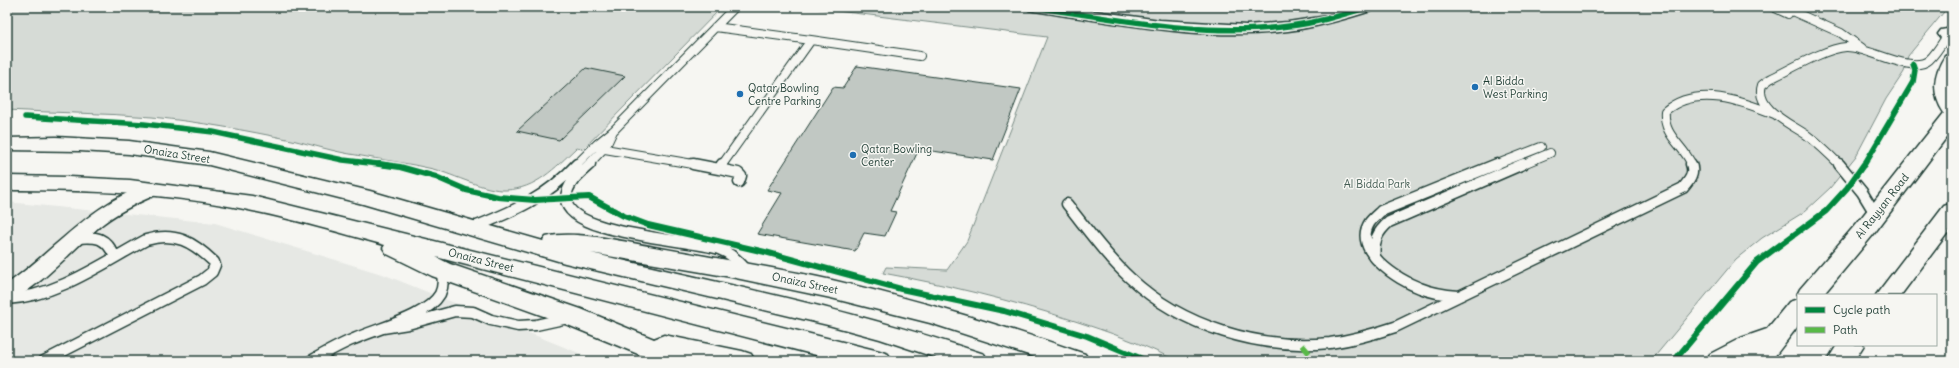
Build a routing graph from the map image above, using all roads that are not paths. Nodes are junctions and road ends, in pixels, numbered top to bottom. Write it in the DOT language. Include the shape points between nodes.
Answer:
graph roads {
  1 [pos="735,7"];
  2 [pos="1034,7"];
  3 [pos="1369,7"];
  4 [pos="1773,7"];
  5 [pos="1783,7"];
  6 [pos="1092,11"];
  7 [pos="715,27"];
  8 [pos="1950,34"];
  9 [pos="811,40"];
  10 [pos="1849,46"];
  11 [pos="1863,49"];
  12 [pos="920,56"];
  13 [pos="1952,60"];
  14 [pos="1952,111"];
  15 [pos="1777,115"];
  16 [pos="1952,116"];
  17 [pos="613,132"];
  18 [pos="10,143"];
  19 [pos="1541,146"];
  20 [pos="593,147"];
  21 [pos="604,149"];
  22 [pos="1550,153"];
  23 [pos="719,170"];
  24 [pos="738,182"];
  25 [pos="7,183"];
  26 [pos="154,189"];
  27 [pos="1067,204"];
  28 [pos="1952,211"];
  29 [pos="1876,215"];
  30 [pos="471,228"];
  31 [pos="362,230"];
  32 [pos="76,238"];
  33 [pos="527,244"];
  34 [pos="115,257"];
  35 [pos="1376,260"];
  36 [pos="442,270"];
  37 [pos="747,271"];
  38 [pos="9,292"];
  39 [pos="1810,294"];
  40 [pos="1889,294"];
  41 [pos="1459,296"];
  42 [pos="1797,309"];
  43 [pos="572,316"];
  44 [pos="383,328"];
  45 [pos="1775,336"];
  46 [pos="637,341"];
  47 [pos="1850,346"];
  48 [pos="319,359"];
  49 [pos="44,361"];
  50 [pos="682,361"];
  51 [pos="742,361"];
  52 [pos="879,361"];
  53 [pos="975,361"];
  54 [pos="1076,361"];
  55 [pos="1719,361"];
  56 [pos="1756,361"];
  57 [pos="1840,361"];
  1 -- 7 [label="lane"];
  2 -- 6 [label="street"];
  3 -- 6 [label="street" via="1320,22 1256,29 1169,24"];
  4 -- 10 [label="lane" via="1836,36"];
  5 -- 11 [label="lane" via="1847,37"];
  7 -- 9 [label="lane"];
  7 -- 17 [label="lane"];
  8 -- 11 [label="lane" via="1924,63 1906,63"];
  9 -- 12 [label="lane"];
  9 -- 23 [label="lane"];
  10 -- 11 [label="lane"];
  10 -- 15 [label="lane" via="1834,49 1765,81 1760,89 1761,97"];
  13 -- 14 [label="main road" via="1947,66 1944,81 1945,93"];
  15 -- 29 [label="lane" via="1816,142 1842,167 1860,188"];
  15 -- 41 [label="lane" via="1750,104 1722,98 1696,97 1676,102 1665,111 1663,123 1690,160 1692,176 1683,188"];
  16 -- 29 [label="main road, Al Rayyan Road"];
  17 -- 20 [label="lane"];
  17 -- 21 [label="lane"];
  18 -- 30 [label="main road, Onaiza Street" via="103,146 201,157 353,194"];
  19 -- 35 [label="lane" via="1381,211 1374,216 1366,229 1367,244"];
  20 -- 21 [label="lane"];
  20 -- 30 [label="lane" via="545,194 522,207"];
  21 -- 23 [label="lane"];
  21 -- 37 [label="lane" via="569,188 566,199 571,213 587,223 598,226 719,249 740,262"];
  22 -- 35 [label="lane" via="1389,222 1377,234 1374,251"];
  23 -- 24 [label="lane" via="738,173 741,176"];
  25 -- 26 [label="main road, Onaiza Street"];
  26 -- 31 [label="main road, Onaiza Street" via="252,203"];
  26 -- 32 [label="street" via="115,207"];
  27 -- 41 [label="lane" via="1123,271 1156,300 1200,323 1249,338 1302,345 1352,341 1395,327"];
  28 -- 40 [label="main road"];
  29 -- 39 [label="main road, Al Rayyan Road"];
  30 -- 33 [label="main road, Onaiza Street"];
  31 -- 36 [label="main road, Onaiza Street" via="413,258"];
  31 -- 52 [label="main road, Onaiza Street"];
  32 -- 34 [label="lane" via="103,239 111,247"];
  32 -- 38 [label="street" via="40,270"];
  33 -- 37 [label="main road, Onaiza Street" via="564,243 600,246"];
  33 -- 53 [label="main road, Onaiza Street" via="860,325"];
  34 -- 38 [label="lane" via="43,294 24,299"];
  34 -- 49 [label="lane" via="150,239 170,235 181,238 212,260 215,265 212,272 202,280"];
  35 -- 41 [label="lane" via="1395,276 1419,288"];
  36 -- 43 [label="main road, Onaiza Street"];
  36 -- 44 [label="lane" via="444,284 433,301 412,316"];
  37 -- 54 [label="main road, Onaiza Street" via="897,304 963,322"];
  42 -- 45 [label="main road"];
  43 -- 44 [label="lane" via="547,323 518,326 491,320 473,312 455,311"];
  43 -- 46 [label="main road, Onaiza Street"];
  44 -- 48 [label="lane" via="346,342"];
  45 -- 55 [label="main road"];
  45 -- 56 [label="main road"];
  46 -- 50 [label="main road, Onaiza Street"];
  46 -- 51 [label="main road" via="701,351"];
  47 -- 57 [label="main road"];
}
